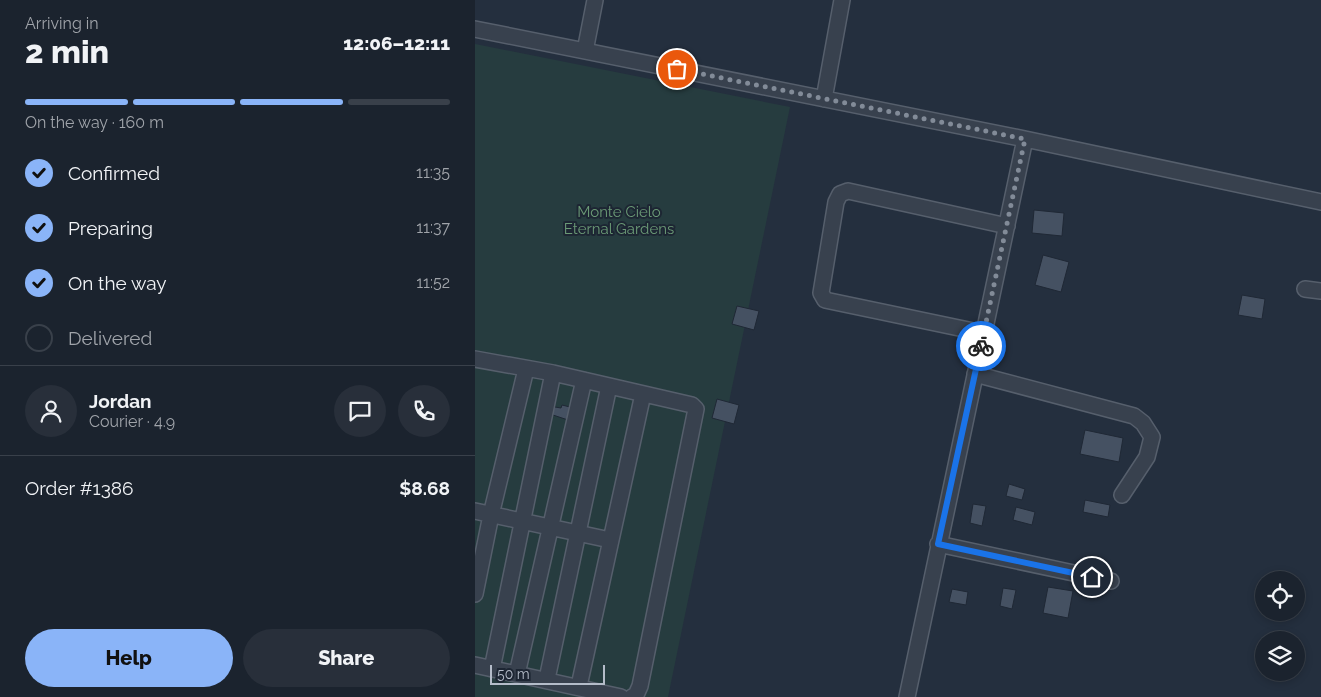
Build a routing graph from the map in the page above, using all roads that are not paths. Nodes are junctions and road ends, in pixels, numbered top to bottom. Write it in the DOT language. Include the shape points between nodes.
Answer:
graph roads {
  1 [pos="595,0"];
  2 [pos="842,0"];
  3 [pos="475,29"];
  4 [pos="585,51"];
  5 [pos="824,99"];
  6 [pos="1025,139"];
  7 [pos="1321,202"];
  8 [pos="1007,226"];
  9 [pos="1305,289"];
  10 [pos="1321,291"];
  11 [pos="983,333"];
  12 [pos="475,359"];
  13 [pos="526,369"];
  14 [pos="553,373"];
  15 [pos="975,374"];
  16 [pos="584,380"];
  17 [pos="609,386"];
  18 [pos="643,394"];
  19 [pos="1122,495"];
  20 [pos="475,512"];
  21 [pos="491,515"];
  22 [pos="521,520"];
  23 [pos="549,527"];
  24 [pos="577,532"];
  25 [pos="610,540"];
  26 [pos="938,544"];
  27 [pos="1111,581"];
  28 [pos="475,594"];
  29 [pos="475,665"];
  30 [pos="492,668"];
  31 [pos="517,674"];
  32 [pos="547,680"];
  33 [pos="579,686"];
  34 [pos="621,697"];
  35 [pos="632,697"];
  36 [pos="907,697"];
  1 -- 4 [label="street"];
  2 -- 5 [label="street"];
  3 -- 4 [label="street"];
  4 -- 5 [label="street"];
  5 -- 6 [label="street"];
  6 -- 7 [label="street"];
  6 -- 8 [label="street"];
  8 -- 11 [label="street"];
  8 -- 11 [label="street" via="848,191 840,194 836,202 821,292 825,300"];
  9 -- 10 [label="street"];
  11 -- 15 [label="street"];
  12 -- 13 [label="street"];
  13 -- 14 [label="street"];
  13 -- 21 [label="street"];
  14 -- 16 [label="street"];
  14 -- 22 [label="street"];
  15 -- 19 [label="street" via="1135,416 1152,437 1147,457"];
  15 -- 26 [label="street"];
  16 -- 17 [label="street"];
  16 -- 23 [label="street"];
  17 -- 18 [label="street"];
  17 -- 24 [label="street"];
  18 -- 25 [label="street"];
  18 -- 35 [label="street" via="692,405 697,414 640,686"];
  20 -- 21 [label="street"];
  21 -- 22 [label="street"];
  21 -- 28 [label="street"];
  22 -- 23 [label="street"];
  22 -- 30 [label="street"];
  23 -- 24 [label="street"];
  23 -- 31 [label="street"];
  24 -- 25 [label="street"];
  24 -- 32 [label="street"];
  25 -- 33 [label="street"];
  26 -- 27 [label="street"];
  26 -- 36 [label="street"];
  29 -- 30 [label="street"];
  30 -- 31 [label="street"];
  31 -- 32 [label="street"];
  32 -- 33 [label="street"];
  33 -- 34 [label="street"];
}
